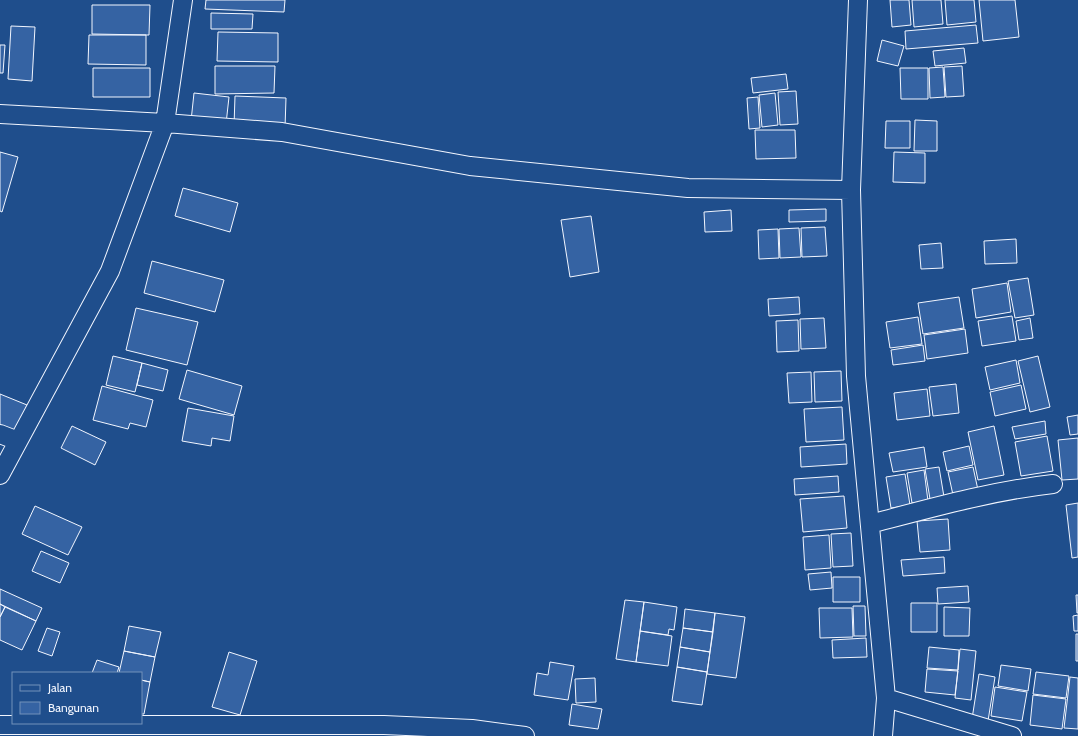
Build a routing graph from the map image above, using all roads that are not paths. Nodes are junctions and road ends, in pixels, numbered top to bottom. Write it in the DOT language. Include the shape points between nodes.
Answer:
graph roads {
  1 [pos="183,0"];
  2 [pos="858,0"];
  3 [pos="0,114"];
  4 [pos="165,123"];
  5 [pos="851,190"];
  6 [pos="0,434"];
  7 [pos="18,441"];
  8 [pos="0,474"];
  9 [pos="1053,484"];
  10 [pos="870,524"];
  11 [pos="886,698"];
  12 [pos="0,725"];
  13 [pos="322,730"];
  14 [pos="525,736"];
  15 [pos="883,736"];
  16 [pos="1012,736"];
  1 -- 4 [label="street"];
  2 -- 5 [label="street"];
  3 -- 4 [label="street"];
  4 -- 5 [label="street" via="282,132 470,166 673,187"];
  4 -- 7 [label="street" via="110,271"];
  5 -- 10 [label="street" via="856,376"];
  6 -- 7 [label="street"];
  7 -- 8 [label="street"];
  9 -- 10 [label="street" via="1024,487"];
  10 -- 11 [label="street"];
  11 -- 15 [label="street"];
  11 -- 16 [label="street"];
  12 -- 13 [label="street"];
  13 -- 14 [label="street" via="384,725"];
}
